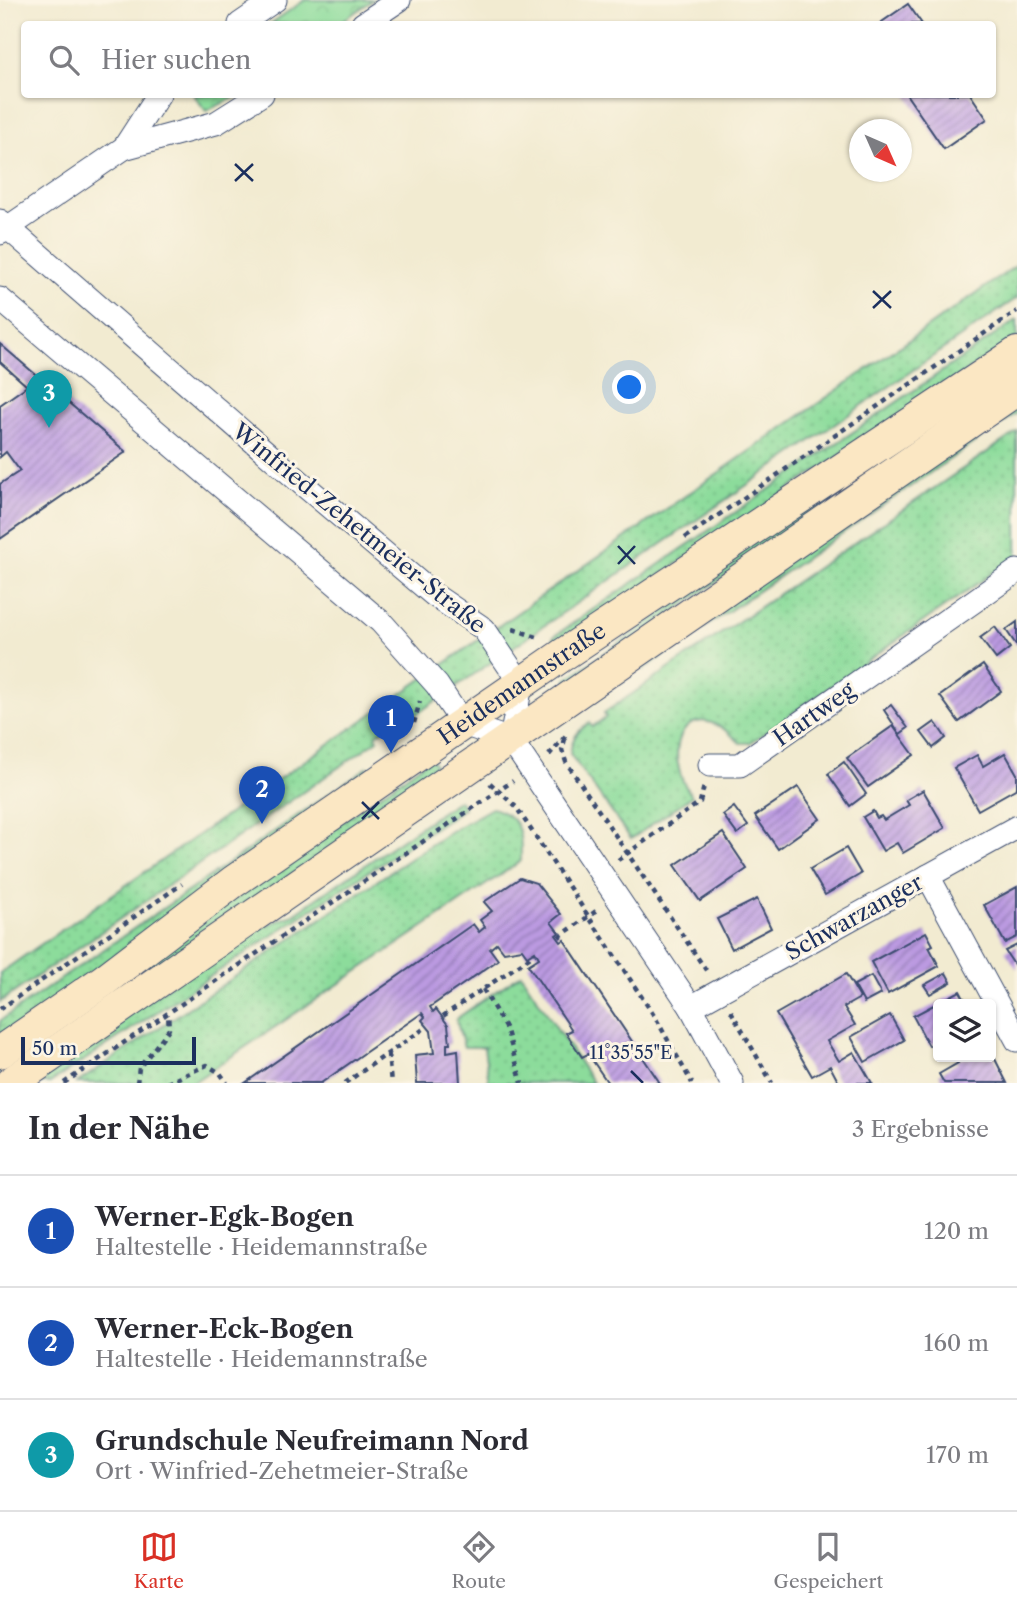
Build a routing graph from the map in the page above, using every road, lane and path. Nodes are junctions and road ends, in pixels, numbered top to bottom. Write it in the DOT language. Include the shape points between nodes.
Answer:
graph roads {
  1 [pos="275,0"];
  2 [pos="399,0"];
  3 [pos="244,21"];
  4 [pos="368,21"];
  5 [pos="156,98"];
  6 [pos="256,98"];
  7 [pos="124,148"];
  8 [pos="2,228"];
  9 [pos="0,299"];
  10 [pos="1017,353"];
  11 [pos="1017,389"];
  12 [pos="1017,571"];
  13 [pos="521,684"];
  14 [pos="463,724"];
  15 [pos="511,740"];
  16 [pos="565,740"];
  17 [pos="710,765"];
  18 [pos="497,792"];
  19 [pos="1017,827"];
  20 [pos="627,854"];
  21 [pos="928,876"];
  22 [pos="617,897"];
  23 [pos="587,918"];
  24 [pos="559,937"];
  25 [pos="535,954"];
  26 [pos="483,989"];
  27 [pos="720,991"];
  28 [pos="691,1007"];
  29 [pos="168,1013"];
  30 [pos="443,1016"];
  31 [pos="425,1028"];
  32 [pos="1017,1040"];
  33 [pos="0,1052"];
  34 [pos="388,1053"];
  35 [pos="390,1075"];
  36 [pos="10,1083"];
  37 [pos="137,1083"];
  38 [pos="167,1083"];
  39 [pos="227,1083"];
  40 [pos="345,1083"];
  41 [pos="385,1083"];
  42 [pos="391,1083"];
  43 [pos="522,1083"];
  44 [pos="692,1083"];
  45 [pos="732,1083"];
  46 [pos="772,1083"];
  1 -- 3 [label="street"];
  2 -- 4 [label="street"];
  5 -- 7 [label="street"];
  6 -- 7 [label="street" via="216,123"];
  7 -- 8 [label="street"];
  8 -- 13 [label="street, Winfried-Zehetmeier-Straße" via="420,583 484,629"];
  9 -- 14 [label="street" via="381,622 431,678"];
  10 -- 13 [label="main road, Heidemannstraße"];
  11 -- 15 [label="main road, Heidemannstraße"];
  12 -- 17 [label="street, Hartweg" via="740,765"];
  13 -- 14 [label="main road, Heidemannstraße"];
  13 -- 15 [label="street"];
  14 -- 15 [label="street"];
  14 -- 33 [label="main road, Heidemannstraße" via="233,882"];
  15 -- 22 [label="street"];
  15 -- 36 [label="main road, Heidemannstraße"];
  16 -- 20 [label="path" via="566,762"];
  17 -- 20 [label="path" via="700,802"];
  18 -- 23 [label="path" via="516,807"];
  19 -- 21 [label="street, Schwarzanger"];
  20 -- 27 [label="path"];
  21 -- 27 [label="street, Schwarzanger"];
  21 -- 32 [label="street"];
  22 -- 23 [label="path"];
  22 -- 28 [label="street"];
  23 -- 24 [label="path"];
  23 -- 44 [label="path" via="655,1017"];
  25 -- 26 [label="path"];
  26 -- 30 [label="path"];
  26 -- 43 [label="path" via="507,1031"];
  27 -- 28 [label="street, Schwarzanger"];
  27 -- 46 [label="path"];
  28 -- 45 [label="street"];
  29 -- 37 [label="path" via="169,1030 139,1068"];
  31 -- 34 [label="path"];
  34 -- 35 [label="path"];
  34 -- 40 [label="path"];
  35 -- 41 [label="path"];
  35 -- 42 [label="path"];
  38 -- 39 [label="path" via="208,1065"];
}
